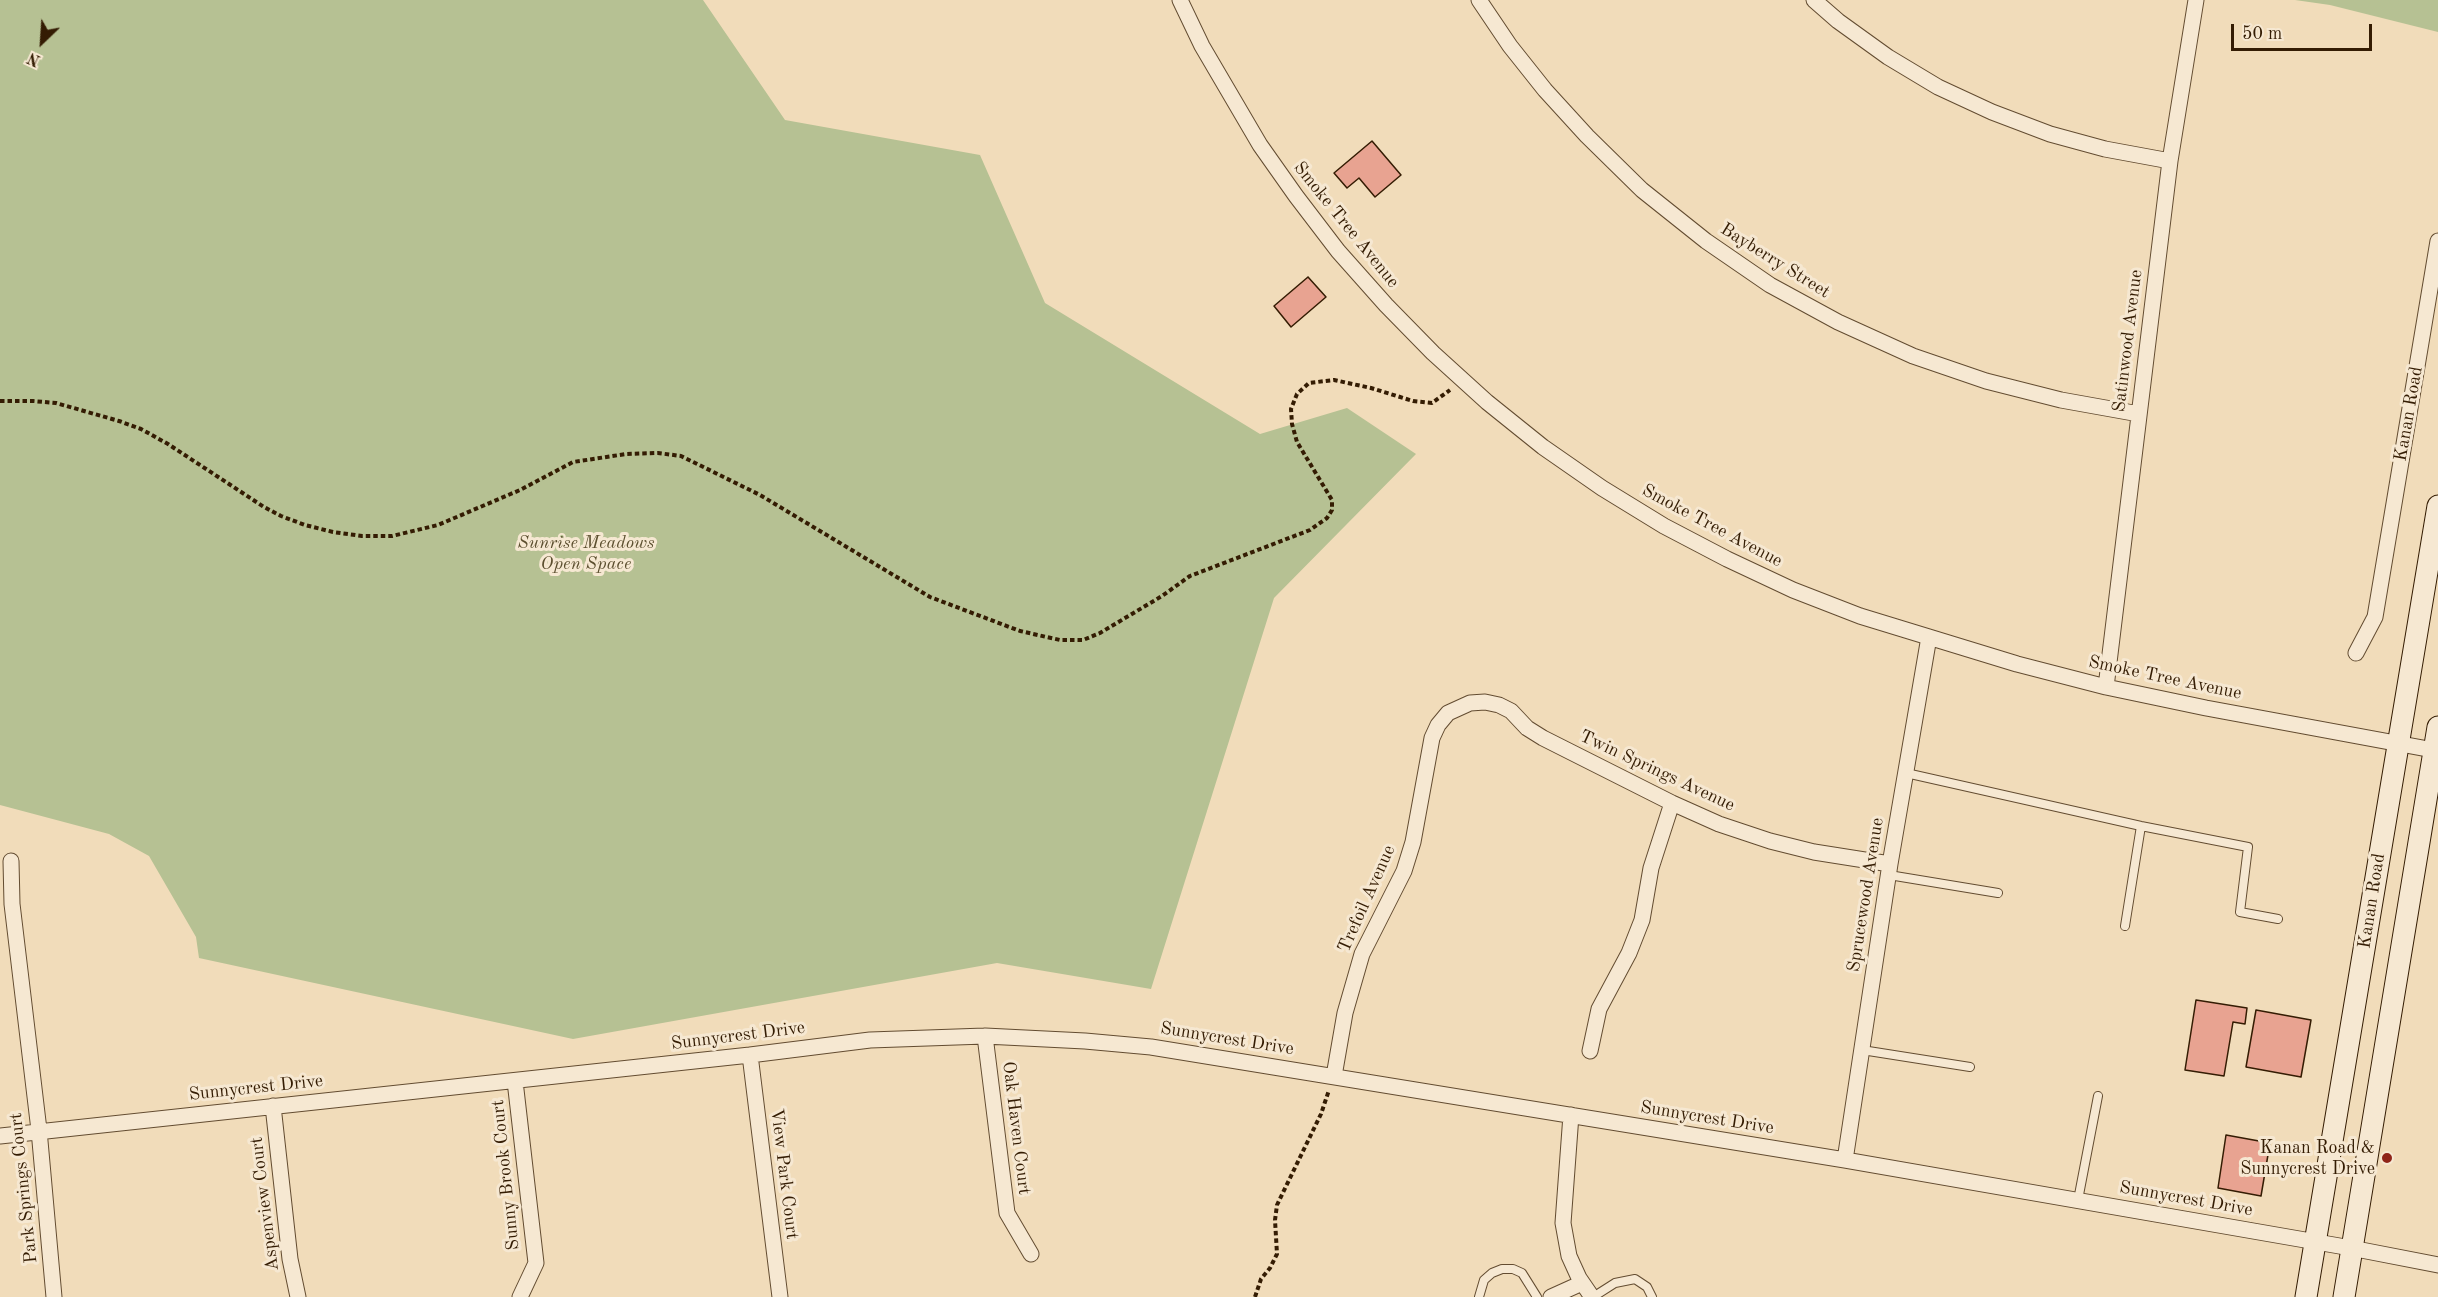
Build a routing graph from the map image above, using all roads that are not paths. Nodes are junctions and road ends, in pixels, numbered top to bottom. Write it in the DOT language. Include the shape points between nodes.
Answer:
graph roads {
  1 [pos="1180,0"];
  2 [pos="1479,0"];
  3 [pos="1814,0"];
  4 [pos="2196,0"];
  5 [pos="2170,162"];
  6 [pos="2438,241"];
  7 [pos="2139,414"];
  8 [pos="2438,506"];
  9 [pos="1929,637"];
  10 [pos="2356,653"];
  11 [pos="2106,687"];
  12 [pos="1454,711"];
  13 [pos="2438,727"];
  14 [pos="2398,743"];
  15 [pos="2436,751"];
  16 [pos="1906,773"];
  17 [pos="1672,803"];
  18 [pos="2141,826"];
  19 [pos="11,861"];
  20 [pos="1890,870"];
  21 [pos="1998,893"];
  22 [pos="2278,919"];
  23 [pos="2125,926"];
  24 [pos="985,1036"];
  25 [pos="1862,1050"];
  26 [pos="1590,1051"];
  27 [pos="750,1055"];
  28 [pos="1970,1068"];
  29 [pos="1334,1076"];
  30 [pos="515,1081"];
  31 [pos="2098,1096"];
  32 [pos="273,1106"];
  33 [pos="1571,1115"];
  34 [pos="39,1130"];
  35 [pos="0,1136"];
  36 [pos="1845,1160"];
  37 [pos="2078,1200"];
  38 [pos="2315,1242"];
  39 [pos="2351,1248"];
  40 [pos="1031,1254"];
  41 [pos="2438,1265"];
  42 [pos="1582,1283"];
  43 [pos="54,1297"];
  44 [pos="298,1297"];
  45 [pos="520,1297"];
  46 [pos="780,1297"];
  47 [pos="1479,1297"];
  48 [pos="1537,1297"];
  49 [pos="1551,1297"];
  50 [pos="1592,1297"];
  51 [pos="1652,1297"];
  52 [pos="2306,1297"];
  53 [pos="2344,1297"];
  1 -- 9 [label="street, Smoke Tree Avenue" via="1260,145 1296,196 1386,305 1461,378 1543,447 1664,526 1793,590"];
  2 -- 7 [label="street, Bayberry Street" via="1510,46 1587,136 1660,204 1770,285 1838,322 1986,381"];
  3 -- 5 [label="street" via="1888,57 1938,87 1992,112 2050,134"];
  4 -- 5 [label="street, Satinwood Avenue"];
  5 -- 7 [label="street, Satinwood Avenue"];
  6 -- 10 [label="street, Kanan Road" via="2375,617"];
  7 -- 11 [label="street, Satinwood Avenue"];
  8 -- 14 [label="main road, Kanan Road"];
  9 -- 11 [label="street, Smoke Tree Avenue"];
  9 -- 16 [label="street, Sprucewood Avenue"];
  11 -- 14 [label="street, Smoke Tree Avenue"];
  12 -- 17 [label="street, Twin Springs Avenue" via="1470,703 1499,705 1544,738"];
  12 -- 29 [label="street, Trefoil Avenue" via="1438,725 1432,738 1413,842 1404,871 1362,954 1345,1013"];
  13 -- 15 [label="main road, Kanan Road"];
  14 -- 15 [label="street, Smoke Tree Avenue"];
  14 -- 38 [label="main road, Kanan Road"];
  15 -- 39 [label="main road, Kanan Road"];
  16 -- 18 [label="lane"];
  16 -- 20 [label="street, Sprucewood Avenue"];
  17 -- 20 [label="street, Twin Springs Avenue" via="1770,841"];
  17 -- 26 [label="street" via="1651,868 1642,920 1599,1009"];
  18 -- 22 [label="lane" via="2248,847 2240,912"];
  18 -- 23 [label="lane"];
  19 -- 34 [label="street, Park Springs Court" via="12,904"];
  20 -- 21 [label="lane"];
  20 -- 25 [label="street, Sprucewood Avenue"];
  24 -- 27 [label="street, Sunnycrest Drive" via="870,1040"];
  24 -- 29 [label="street, Sunnycrest Drive" via="1151,1047"];
  24 -- 40 [label="street, Oak Haven Court" via="1007,1213"];
  25 -- 28 [label="lane"];
  25 -- 36 [label="street, Sprucewood Avenue"];
  27 -- 30 [label="street, Sunnycrest Drive"];
  27 -- 46 [label="street, View Park Court"];
  29 -- 33 [label="street, Sunnycrest Drive"];
  30 -- 32 [label="street, Sunnycrest Drive"];
  30 -- 45 [label="street, Sunny Brook Court" via="536,1263"];
  31 -- 37 [label="lane"];
  32 -- 34 [label="street, Sunnycrest Drive"];
  32 -- 44 [label="street, Aspenview Court" via="290,1259"];
  33 -- 36 [label="street, Sunnycrest Drive"];
  33 -- 42 [label="street" via="1563,1223 1569,1256"];
  34 -- 35 [label="street, Sunnycrest Drive"];
  34 -- 43 [label="street, Park Springs Court"];
  36 -- 37 [label="street, Sunnycrest Drive"];
  37 -- 38 [label="street, Sunnycrest Drive"];
  38 -- 39 [label="street, Sunnycrest Drive"];
  38 -- 52 [label="main road, Kanan Road"];
  39 -- 41 [label="street, Sunnycrest Drive"];
  39 -- 53 [label="main road, Kanan Road"];
  42 -- 49 [label="street"];
  42 -- 50 [label="street"];
  47 -- 48 [label="lane" via="1484,1280 1492,1273 1513,1269 1522,1273"];
  50 -- 51 [label="lane" via="1615,1283 1635,1280 1647,1287"];
}
